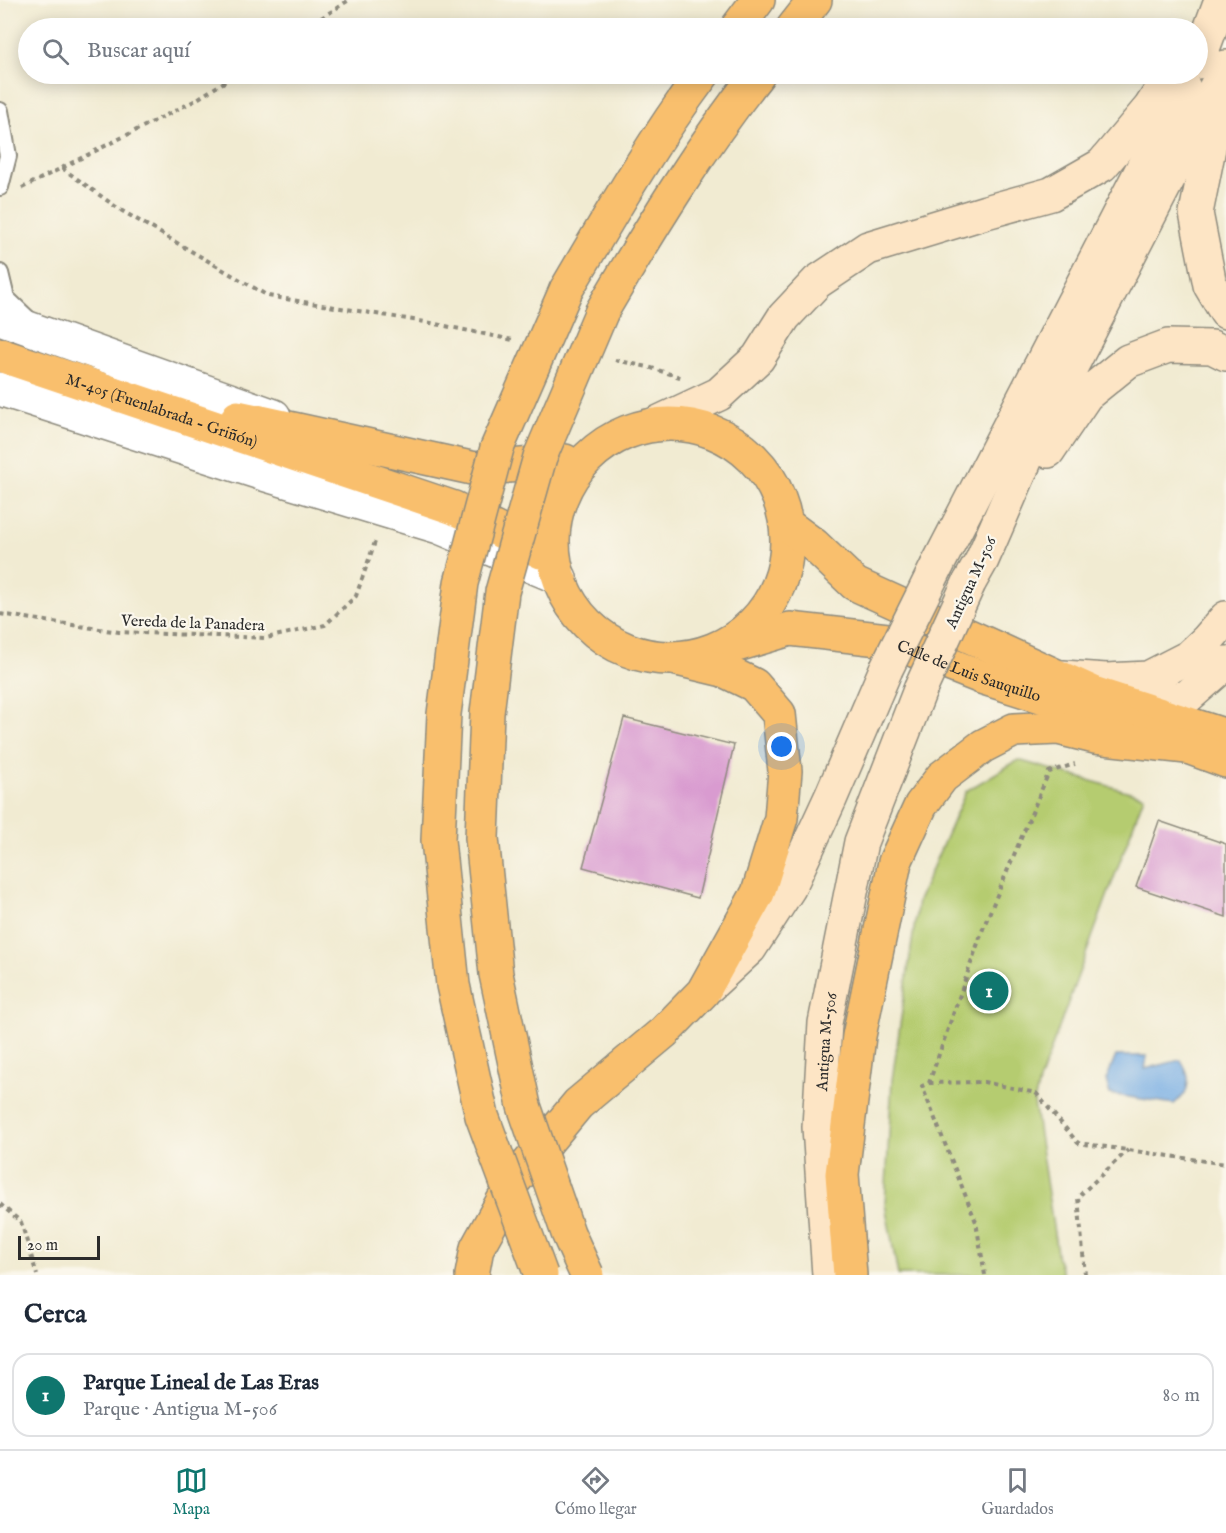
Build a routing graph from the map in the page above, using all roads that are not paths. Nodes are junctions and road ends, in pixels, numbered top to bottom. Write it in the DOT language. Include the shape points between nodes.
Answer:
graph roads {
  1 [pos="758,0"];
  2 [pos="815,0"];
  3 [pos="1220,0"];
  4 [pos="744,18"];
  5 [pos="801,18"];
  6 [pos="1208,18"];
  7 [pos="1208,32"];
  8 [pos="1226,67"];
  9 [pos="695,84"];
  10 [pos="750,84"];
  11 [pos="1166,84"];
  12 [pos="1187,84"];
  13 [pos="1226,103"];
  14 [pos="0,111"];
  15 [pos="0,187"];
  16 [pos="0,273"];
  17 [pos="1226,312"];
  18 [pos="0,318"];
  19 [pos="42,333"];
  20 [pos="1226,354"];
  21 [pos="0,355"];
  22 [pos="80,383"];
  23 [pos="0,389"];
  24 [pos="652,425"];
  25 [pos="333,437"];
  26 [pos="584,460"];
  27 [pos="787,525"];
  28 [pos="557,568"];
  29 [pos="976,572"];
  30 [pos="1226,618"];
  31 [pos="691,657"];
  32 [pos="1226,663"];
  33 [pos="1063,677"];
  34 [pos="1134,716"];
  35 [pos="1226,736"];
  36 [pos="1187,747"];
  37 [pos="1226,760"];
  38 [pos="703,992"];
  39 [pos="472,1275"];
  40 [pos="541,1275"];
  41 [pos="587,1275"];
  42 [pos="829,1275"];
  43 [pos="850,1275"];
  1 -- 4 [label="main road"];
  2 -- 5 [label="main road"];
  3 -- 6 [label="street"];
  3 -- 7 [label="street"];
  8 -- 29 [label="street, Antigua M-506" via="1038,431"];
  9 -- 40 [label="main road, bridge" via="566,290 497,448 461,583 444,714 438,840 453,985 482,1116"];
  10 -- 41 [label="main road, bridge" via="658,214 602,311 540,458 502,592 487,713 482,838 496,974 524,1106 568,1233"];
  11 -- 24 [label="street" via="1102,165 1051,194 868,248 817,282 784,317 758,358 723,391"];
  12 -- 38 [label="street, Antigua M-506, bridge" via="886,669 789,888 750,948"];
  13 -- 17 [label="street" via="1210,143 1196,213 1210,285"];
  14 -- 15 [label="lane" via="8,156"];
  16 -- 19 [label="lane" via="6,298"];
  18 -- 19 [label="street"];
  19 -- 25 [label="street"];
  20 -- 29 [label="street" via="1212,347 1168,346 1128,361 1086,395"];
  21 -- 22 [label="main road"];
  22 -- 25 [label="main road, M-405 (Fuenlabrada - Griñón)"];
  22 -- 28 [label="main road, M-405 (Fuenlabrada - Griñón)" via="454,508"];
  23 -- 28 [label="street"];
  24 -- 26 [label="main road" via="608,441"];
  24 -- 27 [label="main road" via="698,427 717,434 752,457 778,498"];
  25 -- 26 [label="main road, M-405 (Fuenlabrada - Griñón)" via="476,469"];
  26 -- 28 [label="main road" via="561,497 552,538"];
  27 -- 31 [label="main road" via="782,574 773,597 747,630"];
  27 -- 33 [label="main road, Calle de Luis Sauquillo" via="855,584"];
  28 -- 31 [label="main road" via="572,608 601,637 636,654"];
  29 -- 42 [label="street, Antigua M-506, bridge" via="920,690 861,842 825,1023 819,1127"];
  30 -- 33 [label="street" via="1189,657 1148,678"];
  31 -- 34 [label="main road, Calle de Luis Sauquillo" via="790,629 888,640 981,677 1095,713"];
  31 -- 38 [label="main road" via="754,685 780,714 785,771 781,818 758,893"];
  32 -- 34 [label="street" via="1187,697"];
  33 -- 34 [label="main road, Calle de Luis Sauquillo"];
  34 -- 35 [label="main road, Calle de Luis Sauquillo"];
  34 -- 36 [label="main road, Calle de Luis Sauquillo"];
  36 -- 37 [label="main road, Calle de Luis Sauquillo"];
  36 -- 43 [label="main road" via="1095,737 1058,728 1014,729 983,746 942,777 921,805 895,862 859,1036 842,1174"];
  38 -- 39 [label="main road" via="664,1032 578,1104 514,1181 477,1248"];
}
